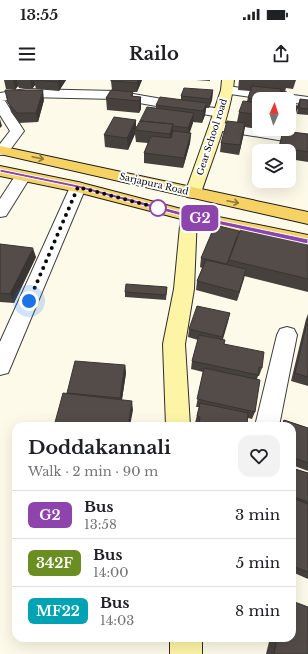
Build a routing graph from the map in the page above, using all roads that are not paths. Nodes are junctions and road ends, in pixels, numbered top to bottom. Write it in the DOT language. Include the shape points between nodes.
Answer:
graph roads {
  1 [pos="228,85"];
  2 [pos="0,97"];
  3 [pos="308,101"];
  4 [pos="0,104"];
  5 [pos="218,120"];
  6 [pos="308,141"];
  7 [pos="1,151"];
  8 [pos="0,171"];
  9 [pos="24,176"];
  10 [pos="78,187"];
  11 [pos="193,193"];
  12 [pos="0,212"];
  13 [pos="189,216"];
  14 [pos="308,218"];
  15 [pos="308,241"];
  16 [pos="287,335"];
  17 [pos="0,366"];
  18 [pos="178,422"];
  19 [pos="267,422"];
  20 [pos="186,642"];
  21 [pos="186,654"];
  1 -- 3 [label="street"];
  1 -- 5 [label="main road, Gear School road"];
  2 -- 5 [label="street" via="26,93 116,95"];
  4 -- 7 [label="street" via="17,131"];
  5 -- 6 [label="street"];
  5 -- 11 [label="main road, Gear School road"];
  7 -- 11 [label="main road, Sarjapura Road, one-way"];
  8 -- 9 [label="main road, Sarjapura Road"];
  9 -- 10 [label="main road, Sarjapura Road"];
  9 -- 12 [label="street"];
  10 -- 13 [label="main road, Sarjapura Road"];
  10 -- 17 [label="street"];
  11 -- 14 [label="main road, Sarjapura Road, one-way"];
  13 -- 15 [label="main road, Sarjapura Road"];
  13 -- 18 [label="main road" via="184,289 174,344"];
  16 -- 19 [label="street"];
  20 -- 21 [label="main road"];
}
